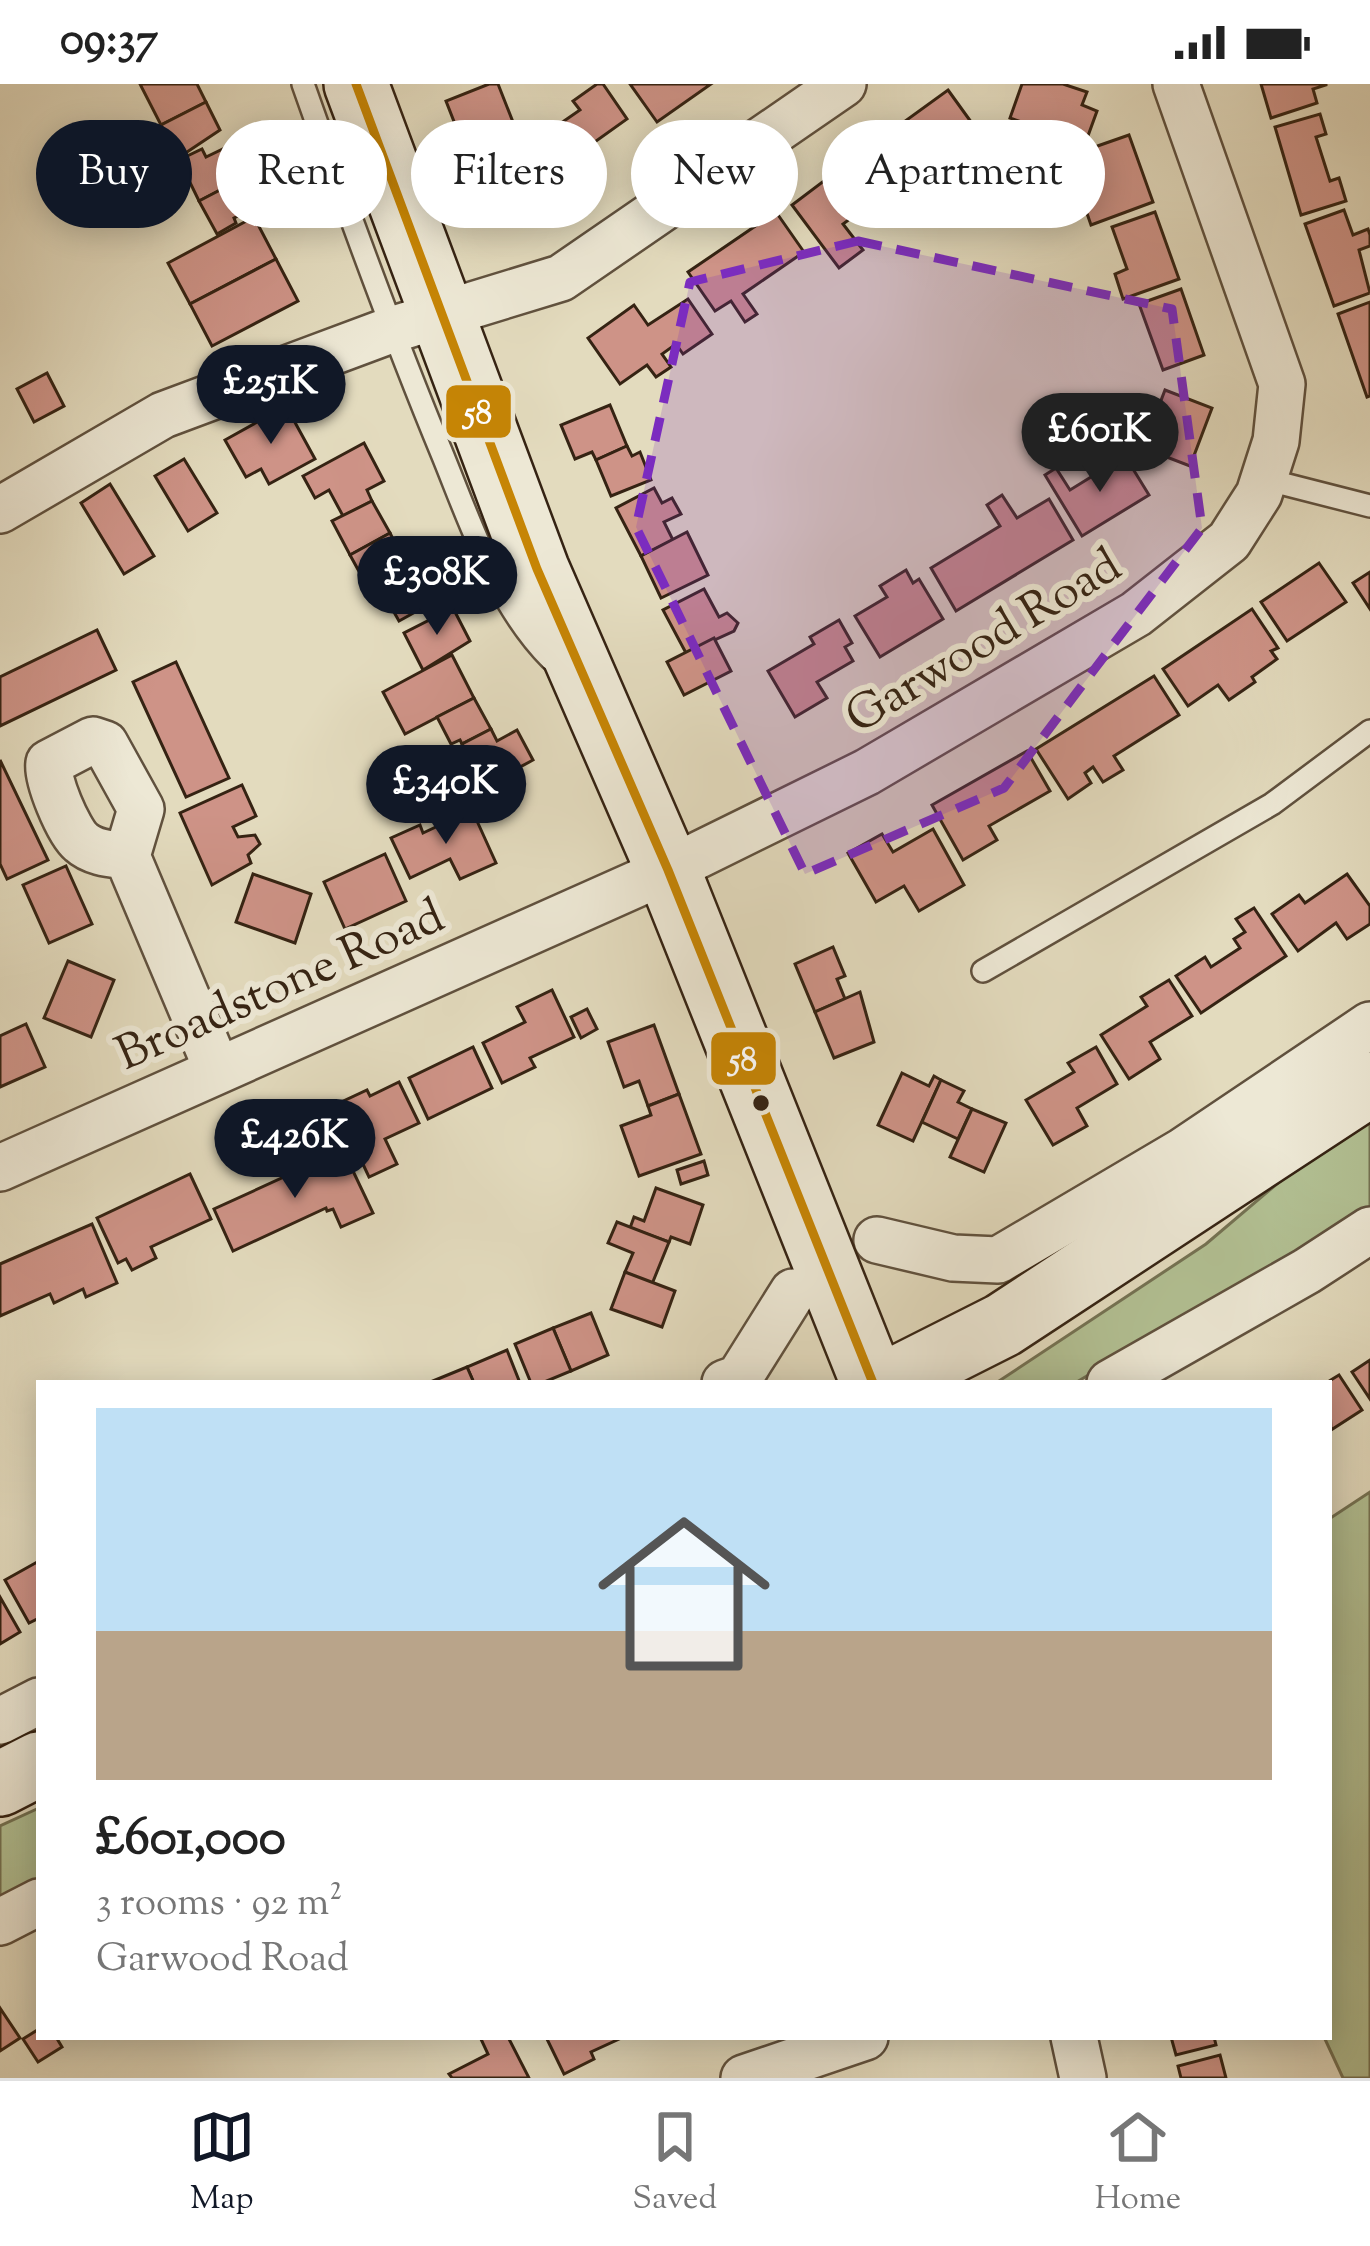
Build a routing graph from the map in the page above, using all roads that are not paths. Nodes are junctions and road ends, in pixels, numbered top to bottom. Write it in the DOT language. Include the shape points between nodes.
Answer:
graph roads {
  1 [pos="303,84"];
  2 [pos="356,84"];
  3 [pos="843,84"];
  4 [pos="1176,84"];
  5 [pos="416,323"];
  6 [pos="1264,479"];
  7 [pos="1370,506"];
  8 [pos="0,510"];
  9 [pos="1370,731"];
  10 [pos="127,856"];
  11 [pos="668,870"];
  12 [pos="982,970"];
  13 [pos="1370,1025"];
  14 [pos="217,1069"];
  15 [pos="1370,1084"];
  16 [pos="0,1168"];
  17 [pos="1195,1170"];
  18 [pos="1370,1230"];
  19 [pos="877,1240"];
  20 [pos="794,1292"];
  21 [pos="733,1380"];
  22 [pos="873,1380"];
  23 [pos="894,1380"];
  24 [pos="1115,1380"];
  25 [pos="36,1703"];
  26 [pos="0,1721"];
  27 [pos="36,1766"];
  28 [pos="0,1784"];
  29 [pos="36,1903"];
  30 [pos="0,1922"];
  31 [pos="856,2040"];
  32 [pos="1075,2040"];
  33 [pos="744,2078"];
  34 [pos="1083,2078"];
  1 -- 5 [label="lane"];
  2 -- 5 [label="street"];
  3 -- 5 [label="street" via="561,278"];
  4 -- 6 [label="street, Garwood Road" via="1282,384"];
  5 -- 8 [label="street" via="164,416"];
  5 -- 11 [label="street" via="537,569"];
  6 -- 7 [label="lane"];
  6 -- 11 [label="street, Garwood Road" via="1229,541 1136,614 867,772"];
  9 -- 12 [label="lane" via="1273,804"];
  10 -- 14 [label="street"];
  11 -- 14 [label="street, Broadstone Road"];
  11 -- 22 [label="street"];
  13 -- 17 [label="street"];
  14 -- 16 [label="street, Broadstone Road"];
  15 -- 17 [label="street"];
  17 -- 19 [label="street" via="998,1260"];
  17 -- 23 [label="street" via="1003,1325"];
  18 -- 24 [label="street"];
  20 -- 21 [label="street"];
  25 -- 26 [label="street"];
  27 -- 28 [label="street"];
  29 -- 30 [label="street"];
  31 -- 33 [label="street"];
  32 -- 34 [label="street"];
}
